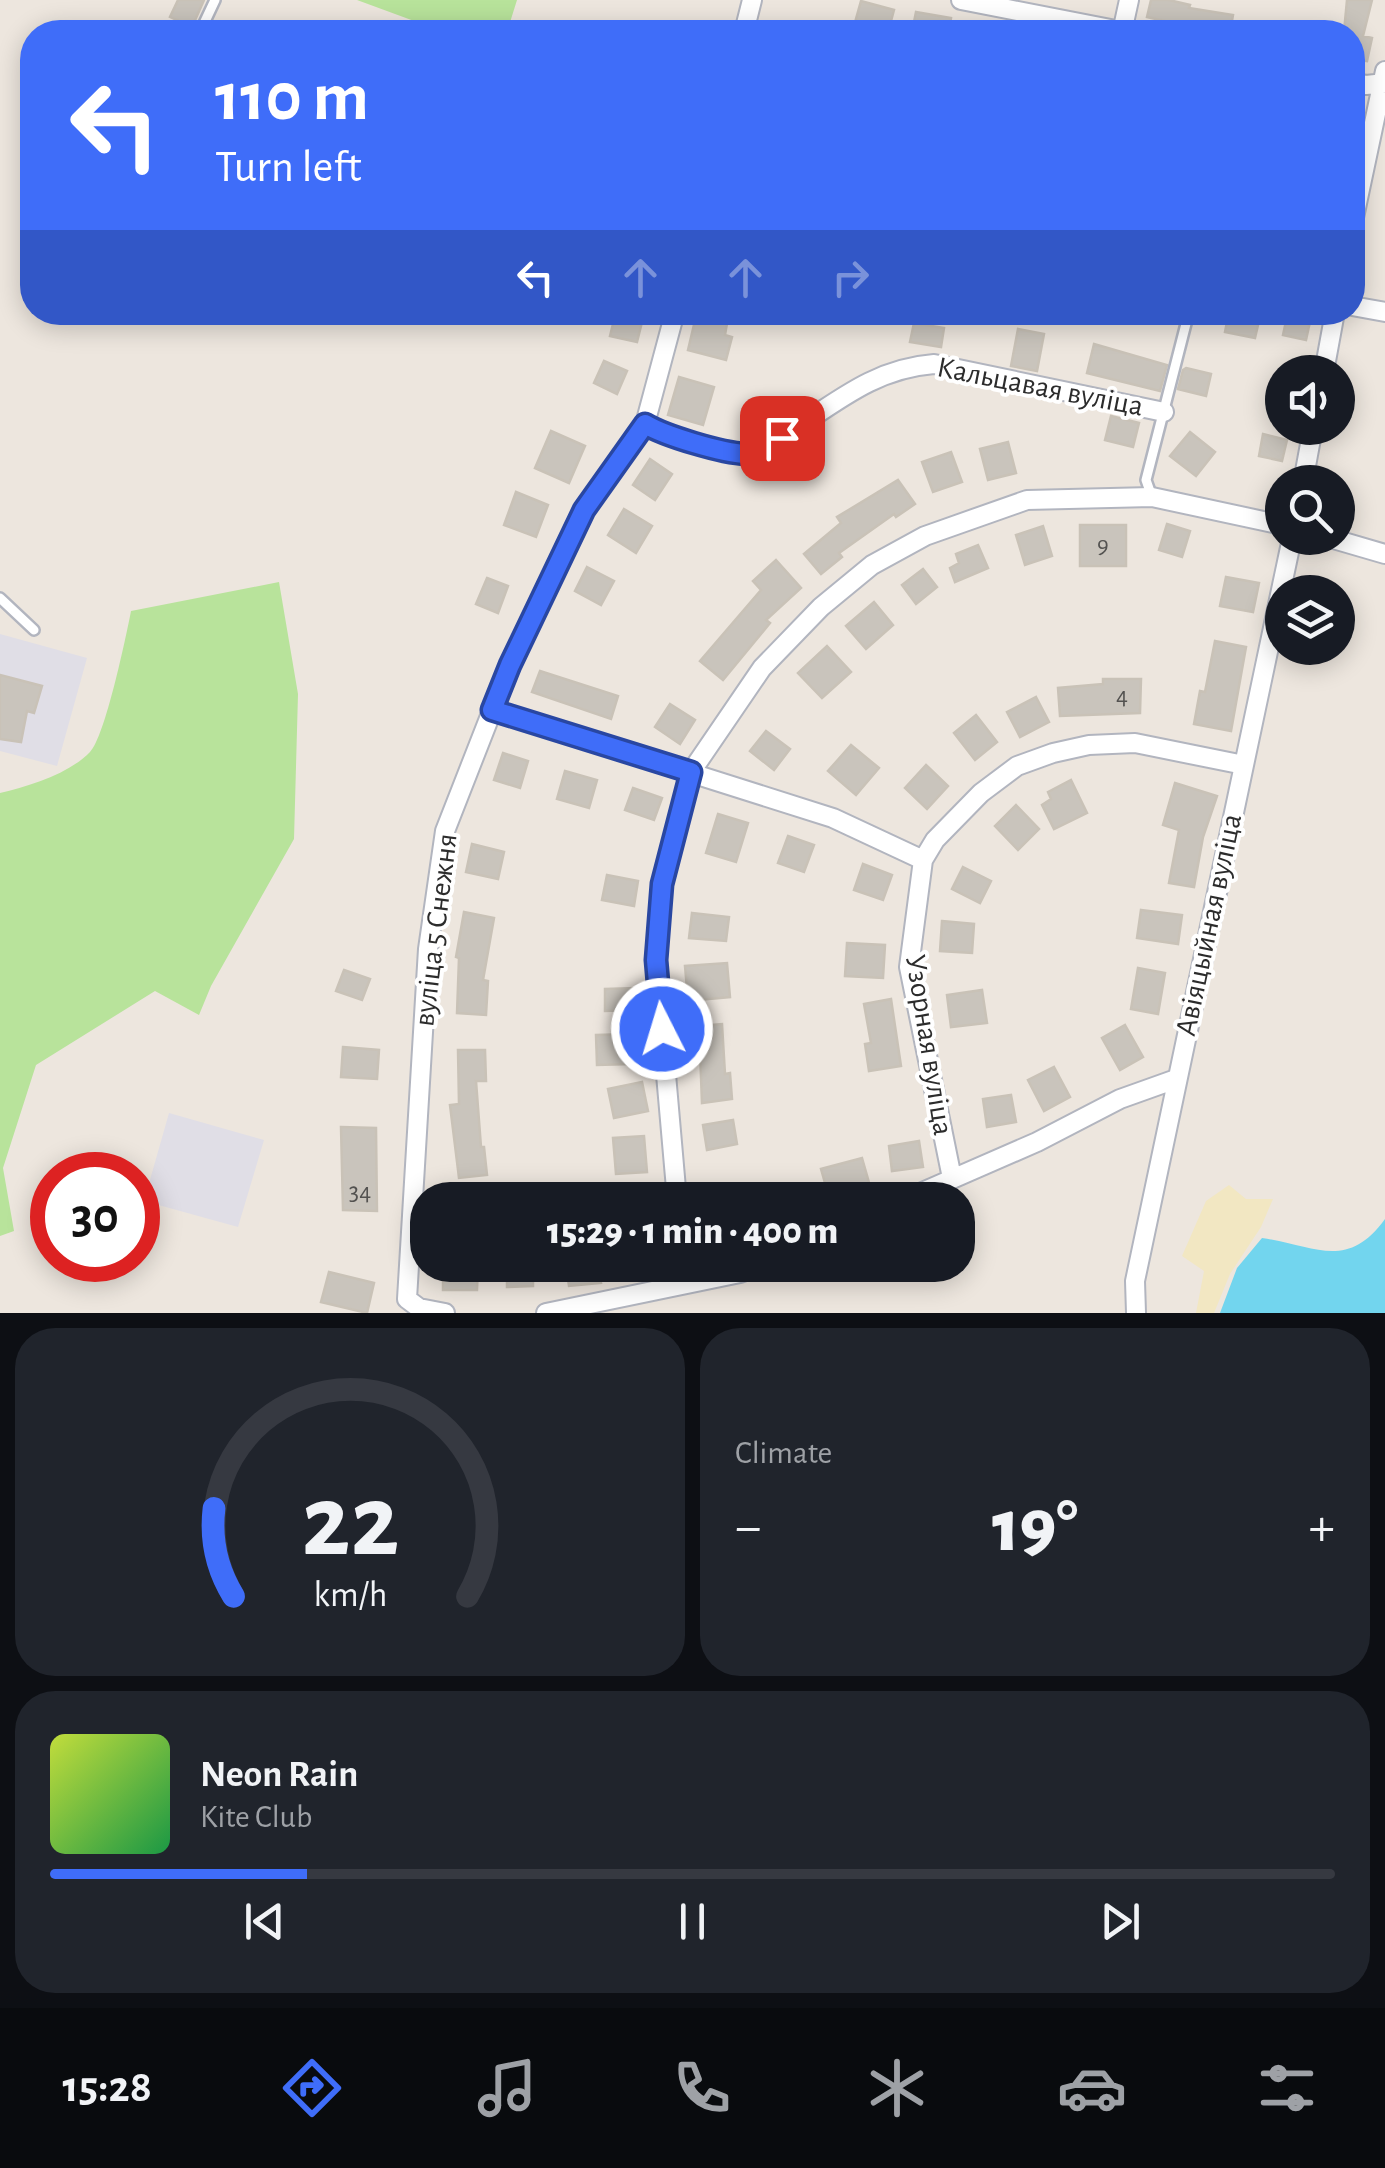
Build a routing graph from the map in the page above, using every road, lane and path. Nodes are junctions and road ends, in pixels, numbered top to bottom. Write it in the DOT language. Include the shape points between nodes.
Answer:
graph roads {
  1 [pos="961,0"];
  2 [pos="1063,20"];
  3 [pos="1384,79"];
  4 [pos="1365,167"];
  5 [pos="672,325"];
  6 [pos="1186,325"];
  7 [pos="1333,325"];
  8 [pos="1327,355"];
  9 [pos="1164,412"];
  10 [pos="645,424"];
  11 [pos="1152,498"];
  12 [pos="1265,521"];
  13 [pos="1355,545"];
  14 [pos="1385,554"];
  15 [pos="1288,555"];
  16 [pos="0,598"];
  17 [pos="34,630"];
  18 [pos="492,710"];
  19 [pos="1244,765"];
  20 [pos="691,772"];
  21 [pos="923,860"];
  22 [pos="1176,1078"];
  23 [pos="952,1178"];
  24 [pos="675,1182"];
  25 [pos="943,1182"];
  26 [pos="655,1282"];
  27 [pos="445,1313"];
  28 [pos="546,1313"];
  29 [pos="1136,1313"];
  1 -- 2 [label="street"];
  3 -- 4 [label="street"];
  5 -- 10 [label="street, вуліца 5 Снежня"];
  6 -- 9 [label="lane"];
  7 -- 8 [label="street"];
  9 -- 10 [label="street, Кальцавая вуліца" via="934,364 880,375 765,451 747,454"];
  9 -- 11 [label="lane" via="1146,480"];
  10 -- 18 [label="street, вуліца 5 Снежня" via="584,510"];
  11 -- 12 [label="street"];
  11 -- 20 [label="street" via="1027,500 925,536 872,564 762,668"];
  13 -- 14 [label="street"];
  15 -- 19 [label="street, Авіяцыйная вуліца"];
  16 -- 17 [label="lane"];
  18 -- 20 [label="street"];
  18 -- 27 [label="street, вуліца 5 Снежня" via="445,831 428,949 407,1298"];
  19 -- 21 [label="street" via="1136,742 1053,753 1017,766 982,793"];
  19 -- 22 [label="street, Авіяцыйная вуліца"];
  20 -- 21 [label="street" via="833,818"];
  20 -- 24 [label="street" via="662,884 656,960"];
  21 -- 23 [label="street, Узорная вуліца" via="910,967"];
  22 -- 23 [label="street"];
  22 -- 29 [label="street, Авіяцыйная вуліца" via="1135,1281"];
  23 -- 25 [label="street"];
  26 -- 28 [label="street"];
}
